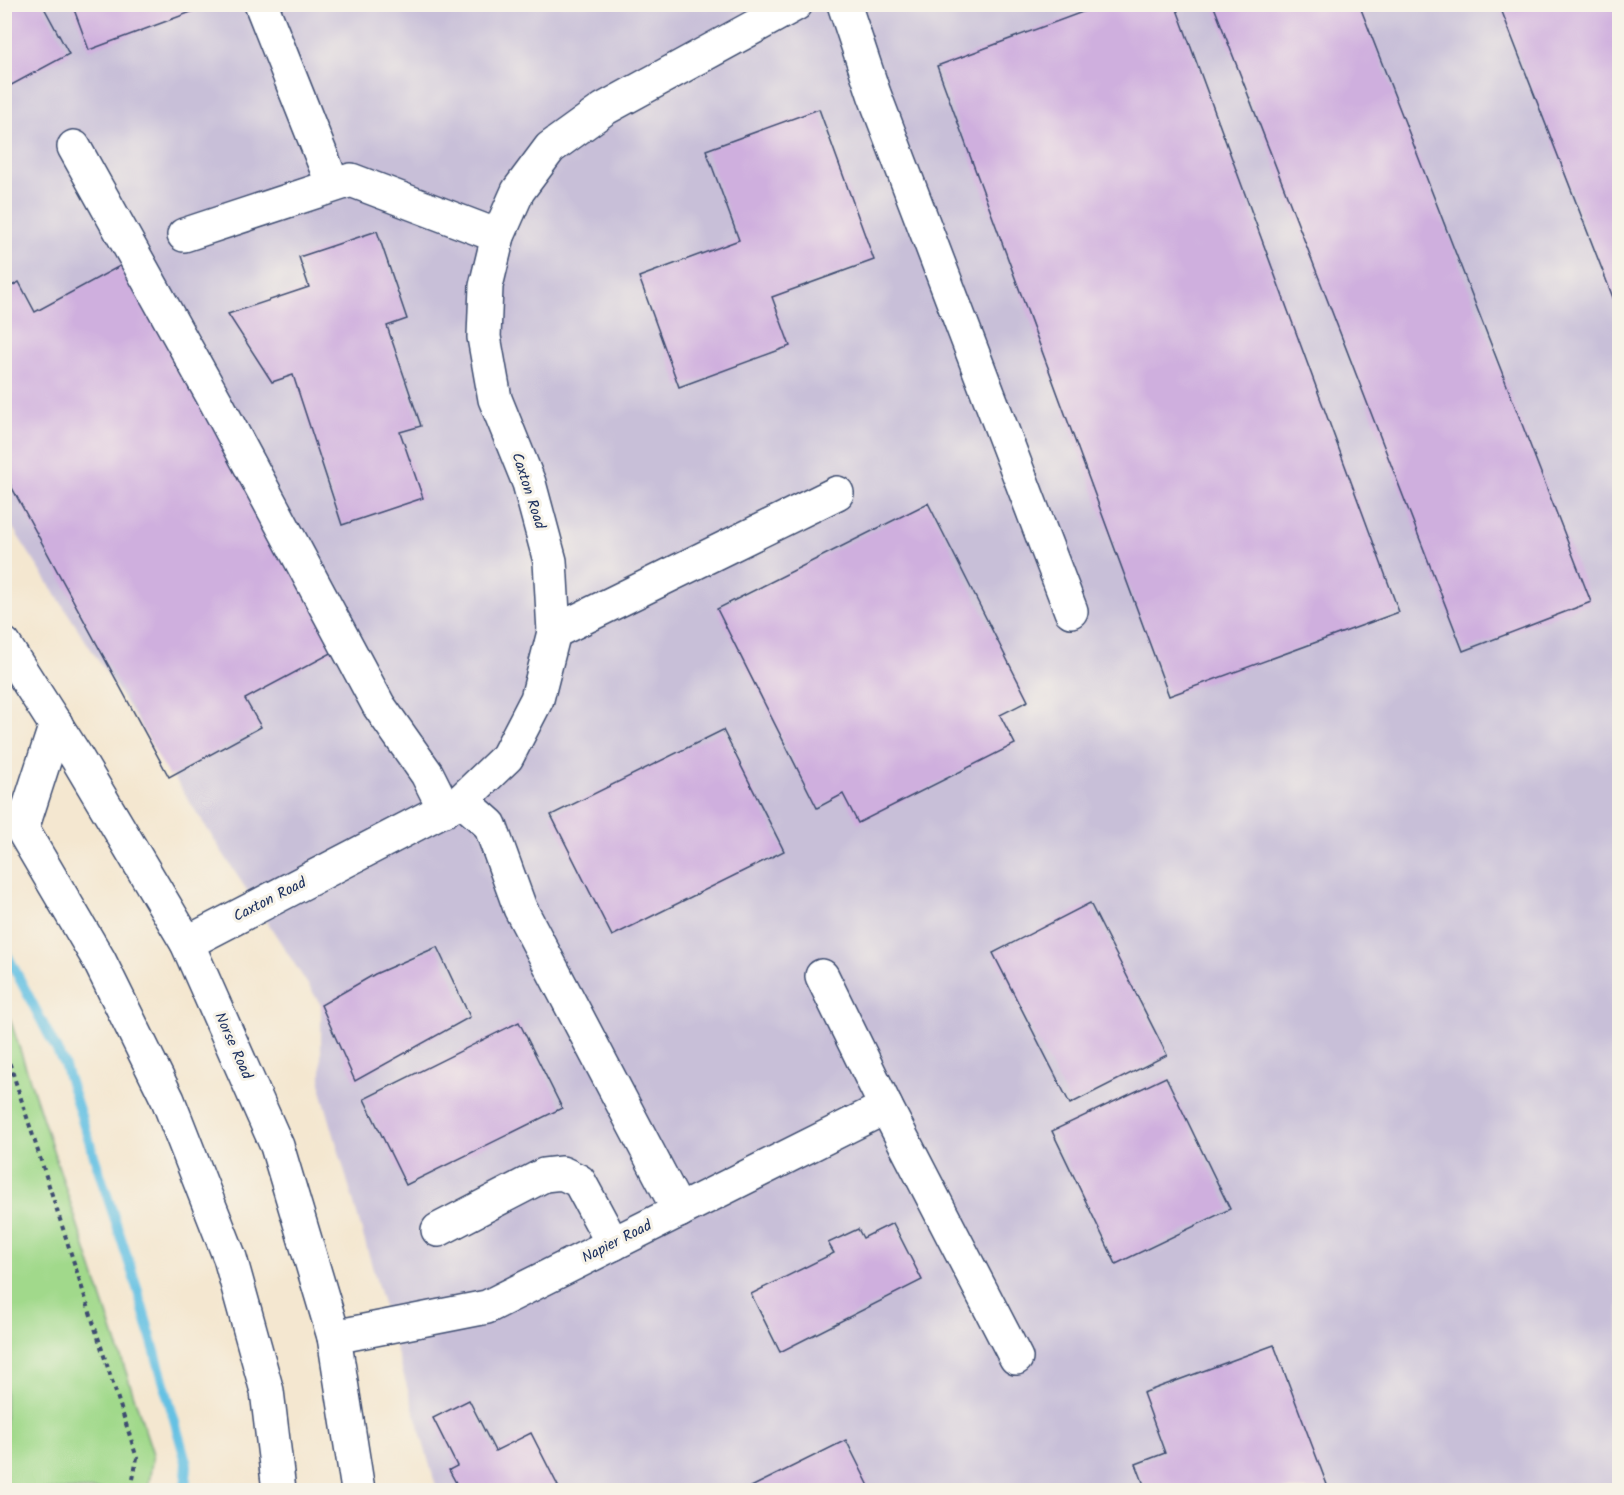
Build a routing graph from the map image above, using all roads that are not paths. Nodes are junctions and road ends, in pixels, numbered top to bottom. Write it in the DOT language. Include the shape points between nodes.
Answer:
graph roads {
  1 [pos="261,4"];
  2 [pos="796,4"];
  3 [pos="844,4"];
  4 [pos="74,147"];
  5 [pos="333,185"];
  6 [pos="184,236"];
  7 [pos="498,236"];
  8 [pos="837,493"];
  9 [pos="1071,611"];
  10 [pos="554,632"];
  11 [pos="4,644"];
  12 [pos="56,724"];
  13 [pos="453,805"];
  14 [pos="188,942"];
  15 [pos="822,976"];
  16 [pos="886,1107"];
  17 [pos="679,1211"];
  18 [pos="438,1230"];
  19 [pos="613,1244"];
  20 [pos="334,1336"];
  21 [pos="1016,1358"];
  22 [pos="279,1491"];
  23 [pos="358,1491"];
  1 -- 5 [label="street"];
  2 -- 7 [label="street, Caxton Road" via="604,109 550,148 518,191"];
  3 -- 9 [label="street" via="874,94"];
  4 -- 13 [label="street" via="379,706"];
  5 -- 6 [label="street"];
  5 -- 7 [label="street" via="351,180"];
  7 -- 10 [label="street, Caxton Road" via="486,286 484,337 495,399 529,483 550,561"];
  8 -- 10 [label="street"];
  10 -- 13 [label="street, Caxton Road" via="537,699 507,757"];
  11 -- 12 [label="street, Norse Road"];
  12 -- 14 [label="street, Norse Road"];
  12 -- 22 [label="street" via="22,828 99,960 168,1100 222,1237 267,1391"];
  13 -- 14 [label="street, Caxton Road"];
  13 -- 17 [label="street" via="490,825 520,908"];
  14 -- 20 [label="street, Norse Road" via="276,1146"];
  15 -- 16 [label="street"];
  16 -- 17 [label="street, Napier Road"];
  16 -- 21 [label="street"];
  17 -- 19 [label="street, Napier Road"];
  18 -- 19 [label="street" via="544,1175 562,1173 579,1180"];
  19 -- 20 [label="street, Napier Road" via="487,1307"];
  20 -- 23 [label="street, Norse Road"];
}
